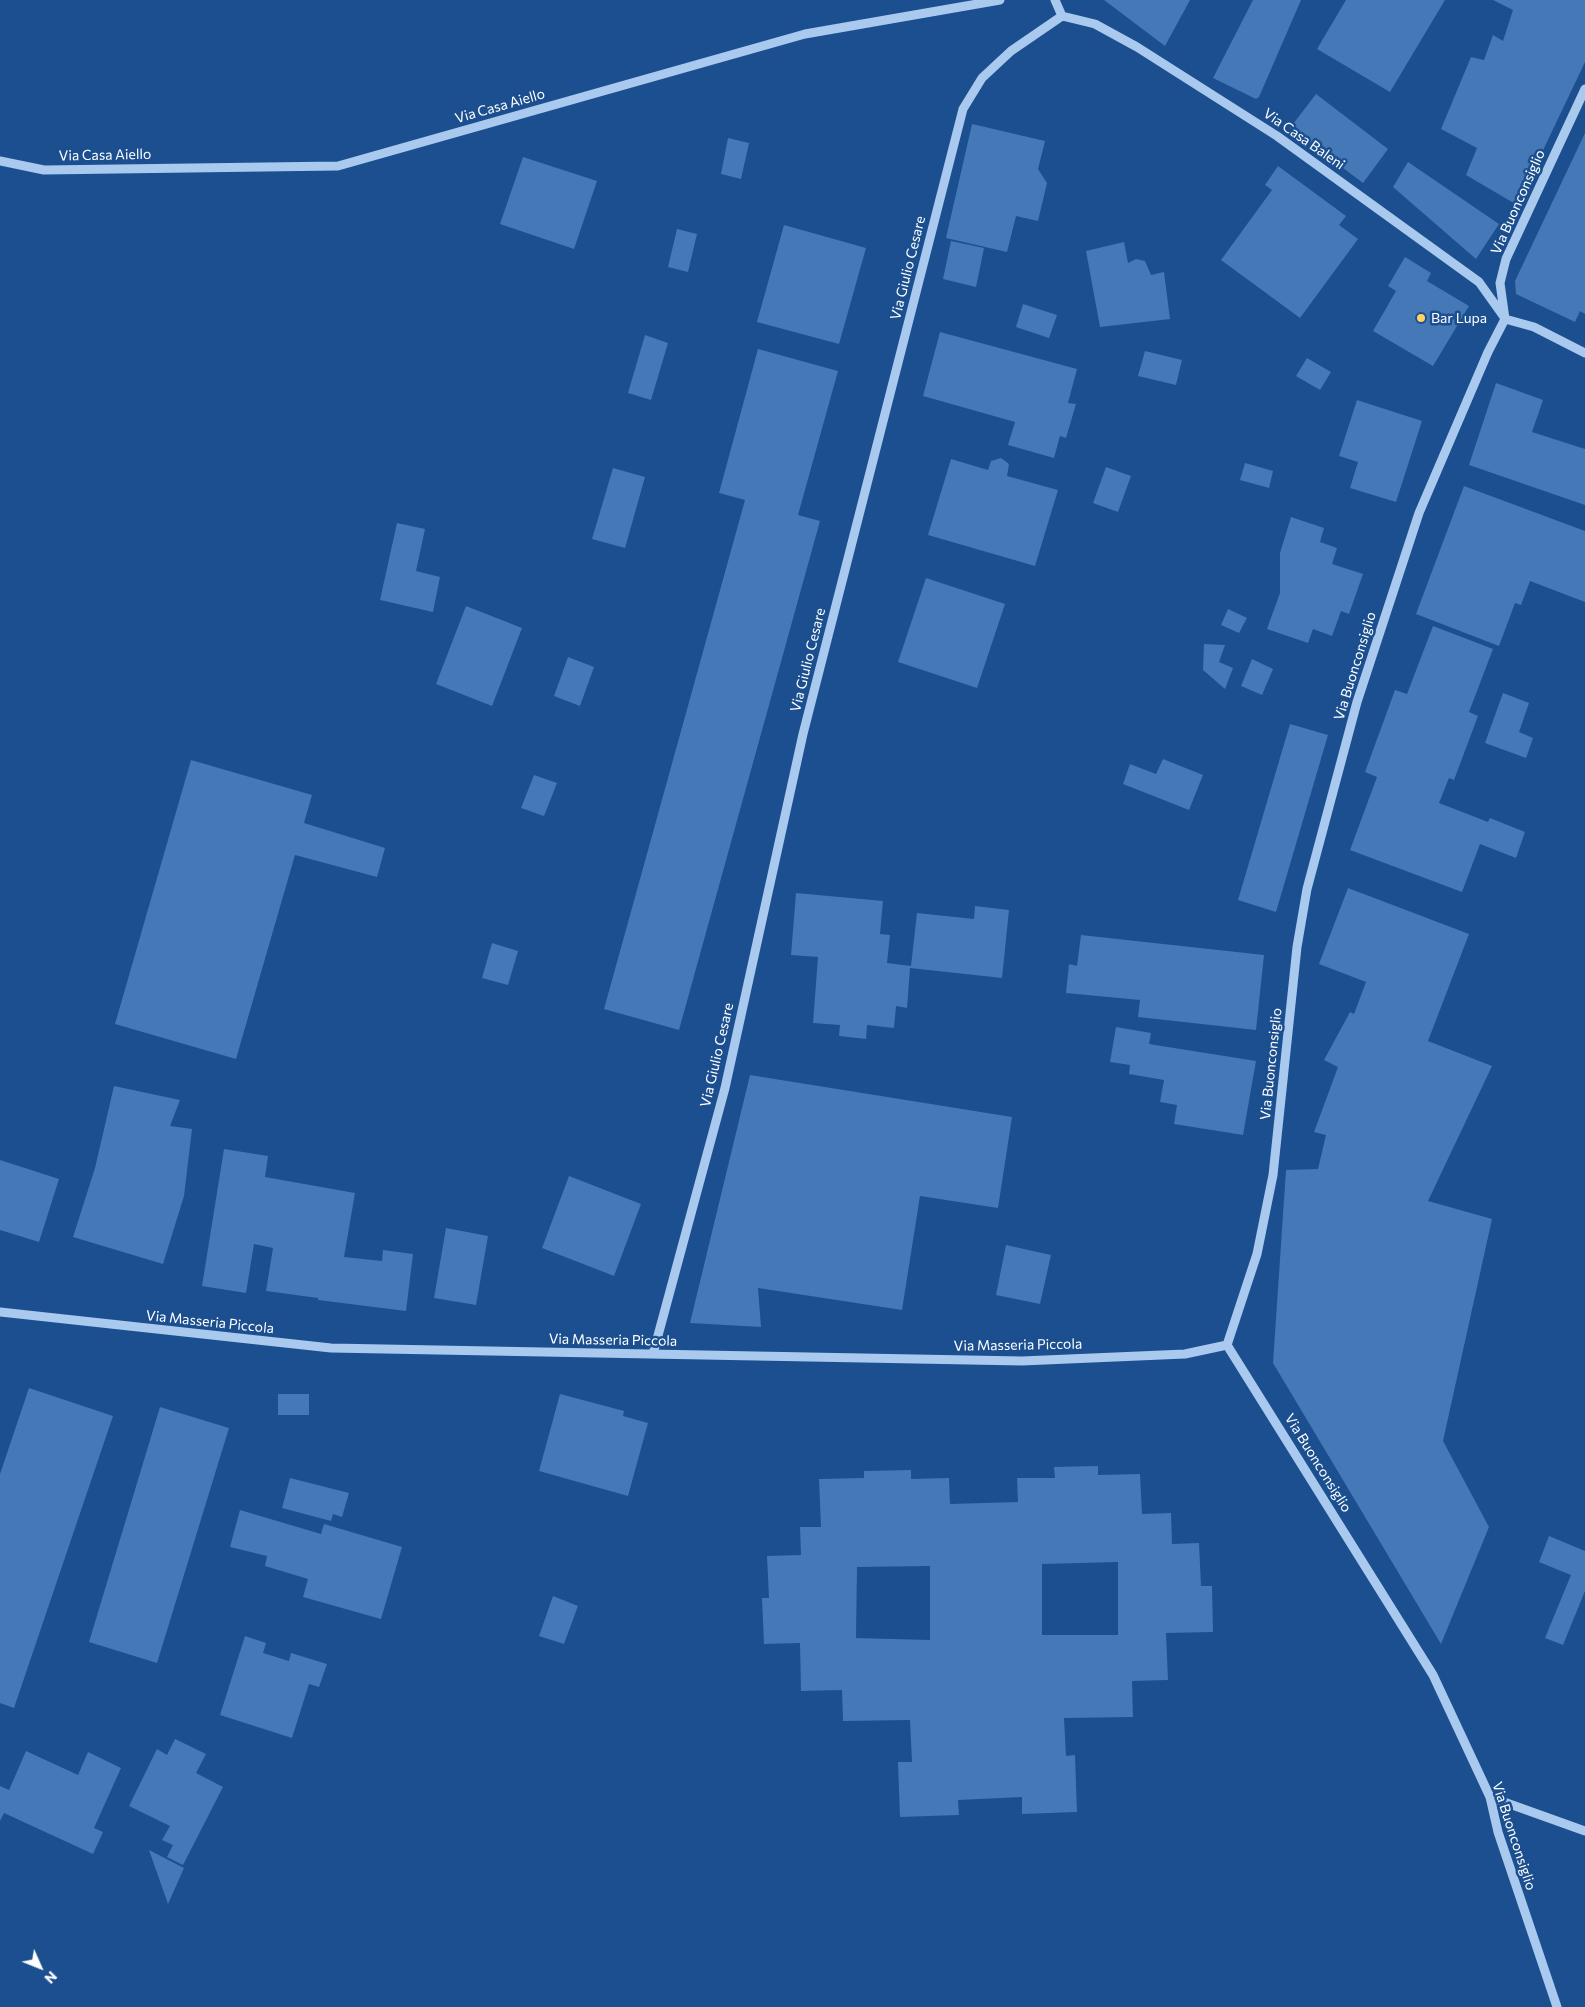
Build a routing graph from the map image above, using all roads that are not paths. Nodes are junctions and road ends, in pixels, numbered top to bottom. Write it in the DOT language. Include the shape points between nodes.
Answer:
graph roads {
  1 [pos="1000,0"];
  2 [pos="1055,0"];
  3 [pos="1062,16"];
  4 [pos="1585,89"];
  5 [pos="0,161"];
  6 [pos="1505,319"];
  7 [pos="1585,353"];
  8 [pos="0,1312"];
  9 [pos="1227,1345"];
  10 [pos="653,1354"];
  11 [pos="1490,1797"];
  12 [pos="1585,1831"];
  13 [pos="1557,2007"];
  1 -- 5 [label="street, Via Casa Aiello" via="805,34 338,166 44,170"];
  2 -- 3 [label="street"];
  3 -- 6 [label="street, Via Casa Baleni" via="1094,24 1137,47 1278,136 1479,282"];
  3 -- 10 [label="street, Via Giulio Cesare" via="1011,51 982,78 963,110 803,734 725,1088"];
  4 -- 6 [label="street, Via Buonconsiglio" via="1506,259 1500,284"];
  6 -- 7 [label="street" via="1534,327"];
  6 -- 9 [label="street, Via Buonconsiglio" via="1419,513 1357,702 1307,889 1273,1175 1257,1254"];
  8 -- 10 [label="street, Via Masseria Piccola" via="331,1348"];
  9 -- 10 [label="street, Via Masseria Piccola" via="1185,1354 1022,1361"];
  9 -- 11 [label="street, Via Buonconsiglio" via="1433,1675"];
  11 -- 12 [label="street"];
  11 -- 13 [label="street, Via Buonconsiglio" via="1498,1832"];
}
